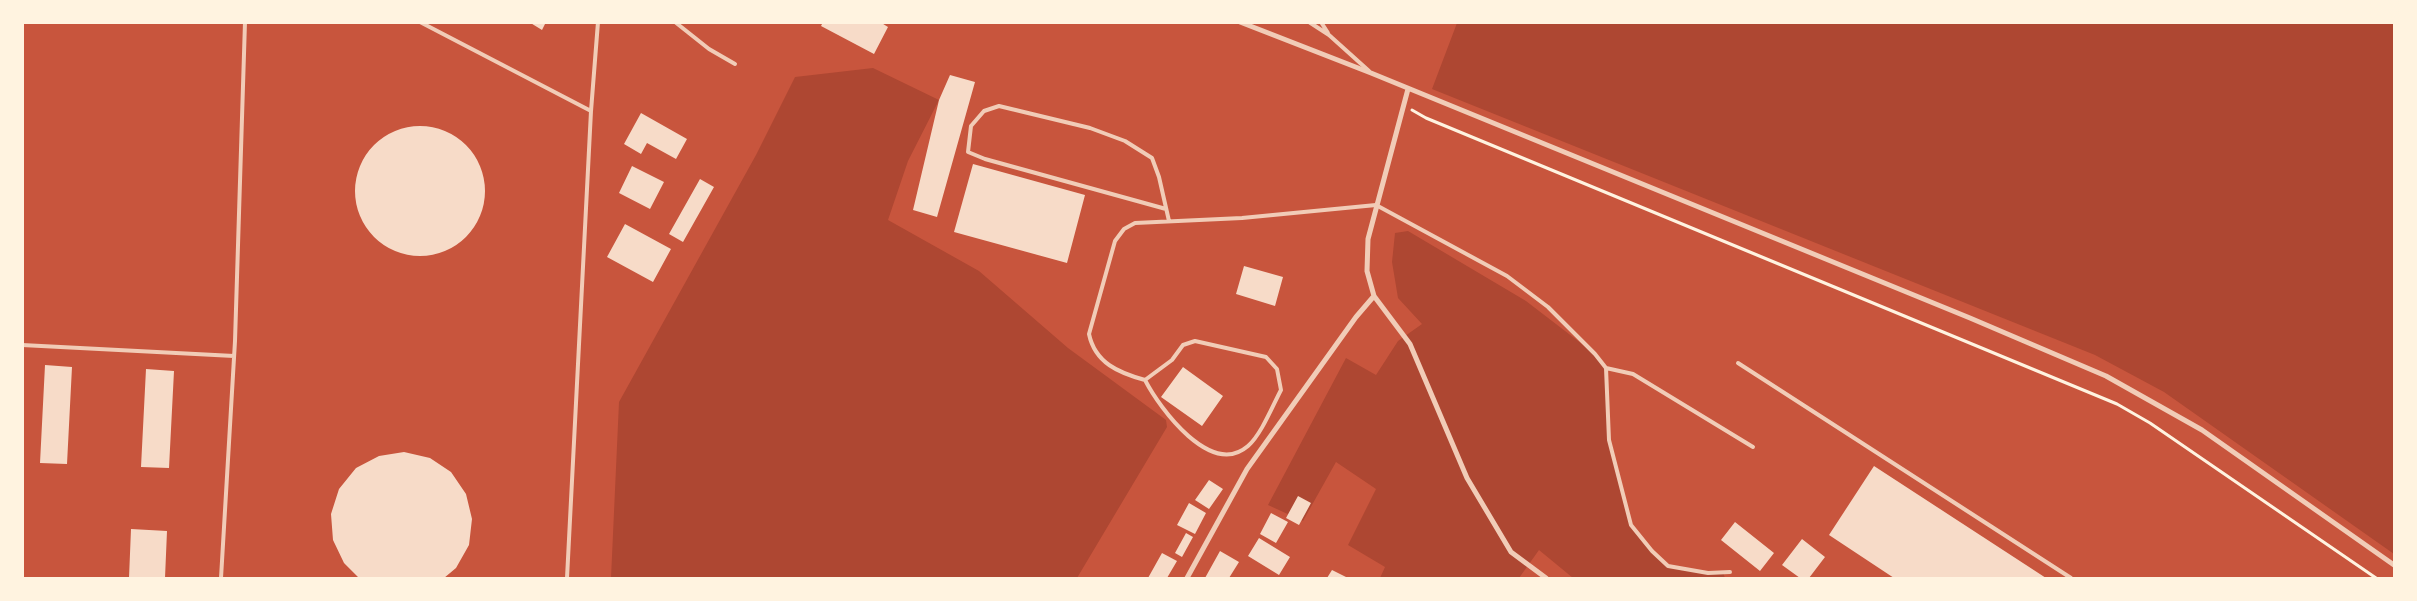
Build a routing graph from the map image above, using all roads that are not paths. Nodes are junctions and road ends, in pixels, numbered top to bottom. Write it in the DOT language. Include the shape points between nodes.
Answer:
graph roads {
  1 [pos="246,22"];
  2 [pos="420,22"];
  3 [pos="598,22"];
  4 [pos="675,22"];
  5 [pos="1240,22"];
  6 [pos="1309,22"];
  7 [pos="1321,22"];
  8 [pos="1329,35"];
  9 [pos="735,64"];
  10 [pos="1371,73"];
  11 [pos="1408,89"];
  12 [pos="591,111"];
  13 [pos="1376,205"];
  14 [pos="1166,209"];
  15 [pos="1169,221"];
  16 [pos="1374,296"];
  17 [pos="22,344"];
  18 [pos="234,356"];
  19 [pos="1738,363"];
  20 [pos="1606,368"];
  21 [pos="1145,380"];
  22 [pos="1753,447"];
  23 [pos="2394,565"];
  24 [pos="1730,572"];
  25 [pos="222,578"];
  26 [pos="567,578"];
  27 [pos="1187,578"];
  28 [pos="1546,578"];
  29 [pos="2071,578"];
  1 -- 18 [label="lane"];
  2 -- 12 [label="lane"];
  3 -- 12 [label="lane"];
  4 -- 9 [label="lane" via="709,49"];
  5 -- 10 [label="street"];
  6 -- 8 [label="lane"];
  7 -- 8 [label="lane"];
  8 -- 10 [label="lane"];
  10 -- 11 [label="street"];
  11 -- 13 [label="street"];
  11 -- 23 [label="street" via="2106,376 2202,430"];
  12 -- 26 [label="lane"];
  13 -- 15 [label="lane" via="1242,218"];
  13 -- 16 [label="street" via="1368,238 1367,271"];
  13 -- 20 [label="lane" via="1507,276 1548,307"];
  14 -- 14 [label="lane" via="1152,158 1125,141 1090,128 999,106 984,111 971,126 968,152 985,160"];
  14 -- 15 [label="lane"];
  15 -- 21 [label="lane" via="1135,223 1124,229 1116,241 1089,334 1092,346 1110,367"];
  16 -- 27 [label="street" via="1247,469"];
  16 -- 28 [label="street" via="1410,344 1468,478 1511,552"];
  17 -- 18 [label="lane"];
  18 -- 25 [label="lane"];
  19 -- 29 [label="lane"];
  20 -- 22 [label="lane" via="1633,374"];
  20 -- 24 [label="lane" via="1609,440 1631,525 1668,566 1708,573"];
  21 -- 21 [label="lane" via="1154,397 1198,446 1217,454 1234,454 1248,446 1281,390 1277,369 1266,357 1195,341 1183,344 1172,360"];
}
